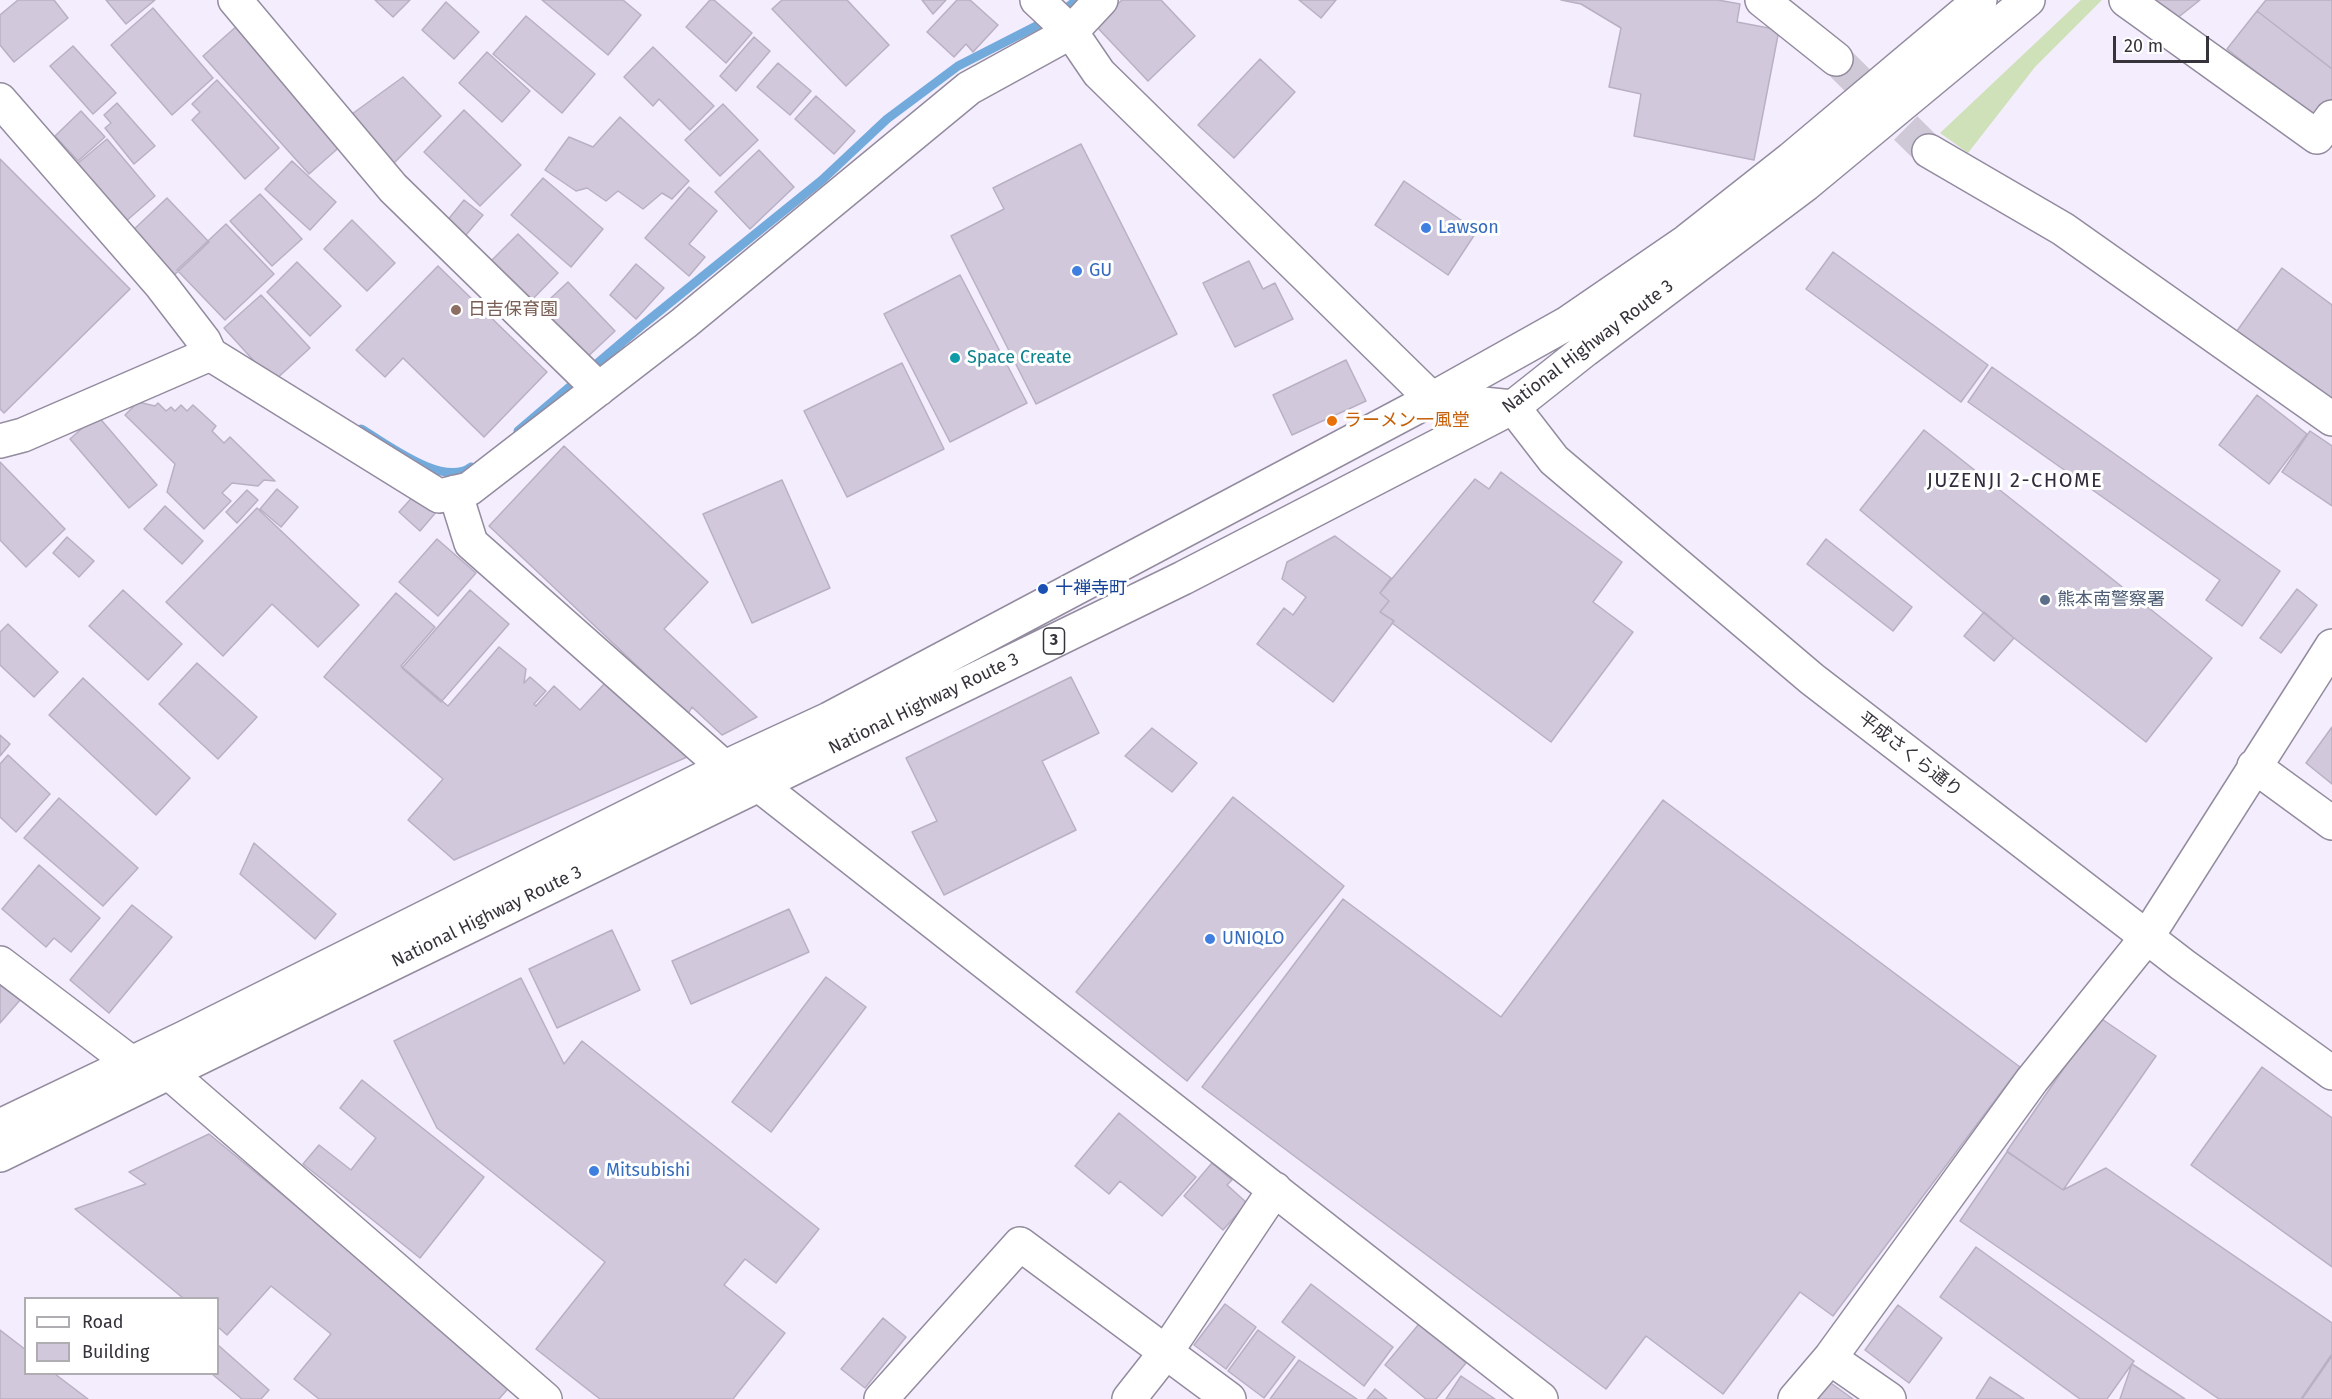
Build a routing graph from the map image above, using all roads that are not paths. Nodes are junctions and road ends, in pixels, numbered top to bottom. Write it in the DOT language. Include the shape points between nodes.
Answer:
graph roads {
  1 [pos="235,0"];
  2 [pos="1037,0"];
  3 [pos="1101,0"];
  4 [pos="1762,0"];
  5 [pos="1980,0"];
  6 [pos="2028,0"];
  7 [pos="2126,0"];
  8 [pos="1071,32"];
  9 [pos="1836,59"];
  10 [pos="0,100"];
  11 [pos="2332,117"];
  12 [pos="1929,151"];
  13 [pos="210,354"];
  14 [pos="599,389"];
  15 [pos="1432,399"];
  16 [pos="1513,407"];
  17 [pos="2332,419"];
  18 [pos="0,441"];
  19 [pos="455,492"];
  20 [pos="2332,646"];
  21 [pos="2254,766"];
  22 [pos="725,768"];
  23 [pos="759,785"];
  24 [pos="2332,823"];
  25 [pos="2147,937"];
  26 [pos="0,963"];
  27 [pos="130,1062"];
  28 [pos="168,1072"];
  29 [pos="2332,1073"];
  30 [pos="0,1126"];
  31 [pos="0,1155"];
  32 [pos="1275,1189"];
  33 [pos="1166,1352"];
  34 [pos="1830,1358"];
  35 [pos="545,1399"];
  36 [pos="881,1399"];
  37 [pos="1129,1399"];
  38 [pos="1229,1399"];
  39 [pos="1541,1399"];
  40 [pos="1795,1399"];
  41 [pos="1889,1399"];
  1 -- 14 [label="main road" via="393,188"];
  2 -- 8 [label="main road"];
  3 -- 8 [label="main road"];
  4 -- 9 [label="main road"];
  5 -- 15 [label="main road, National Highway Route 3 / 3" via="1687,241 1566,324"];
  6 -- 16 [label="main road, National Highway Route 3 / 3" via="1806,184"];
  7 -- 11 [label="main road" via="2317,137"];
  8 -- 14 [label="main road" via="969,88 684,324"];
  8 -- 15 [label="main road" via="1099,73"];
  10 -- 13 [label="main road" via="161,285"];
  12 -- 17 [label="main road" via="2062,229"];
  13 -- 18 [label="main road" via="23,435"];
  13 -- 19 [label="main road" via="439,495"];
  14 -- 19 [label="main road" via="469,489"];
  15 -- 16 [label="main road"];
  15 -- 22 [label="main road, National Highway Route 3 / 3" via="829,719"];
  16 -- 23 [label="main road, National Highway Route 3 / 3" via="1183,578"];
  16 -- 25 [label="main road, 平成さくら通り" via="1554,460 1812,679"];
  19 -- 22 [label="main road" via="471,543"];
  20 -- 21 [label="main road"];
  21 -- 24 [label="main road"];
  21 -- 25 [label="main road"];
  22 -- 27 [label="main road, National Highway Route 3 / 3"];
  23 -- 28 [label="main road, National Highway Route 3 / 3"];
  23 -- 32 [label="main road"];
  25 -- 29 [label="main road, 平成さくら通り"];
  25 -- 34 [label="main road" via="2032,1080"];
  26 -- 27 [label="main road"];
  27 -- 28 [label="main road"];
  27 -- 30 [label="main road, National Highway Route 3 / 3"];
  28 -- 31 [label="main road, National Highway Route 3 / 3"];
  28 -- 35 [label="main road"];
  32 -- 33 [label="main road"];
  32 -- 39 [label="main road"];
  33 -- 36 [label="main road" via="1020,1244"];
  33 -- 37 [label="main road"];
  33 -- 38 [label="main road"];
  34 -- 40 [label="main road"];
  34 -- 41 [label="main road"];
}
